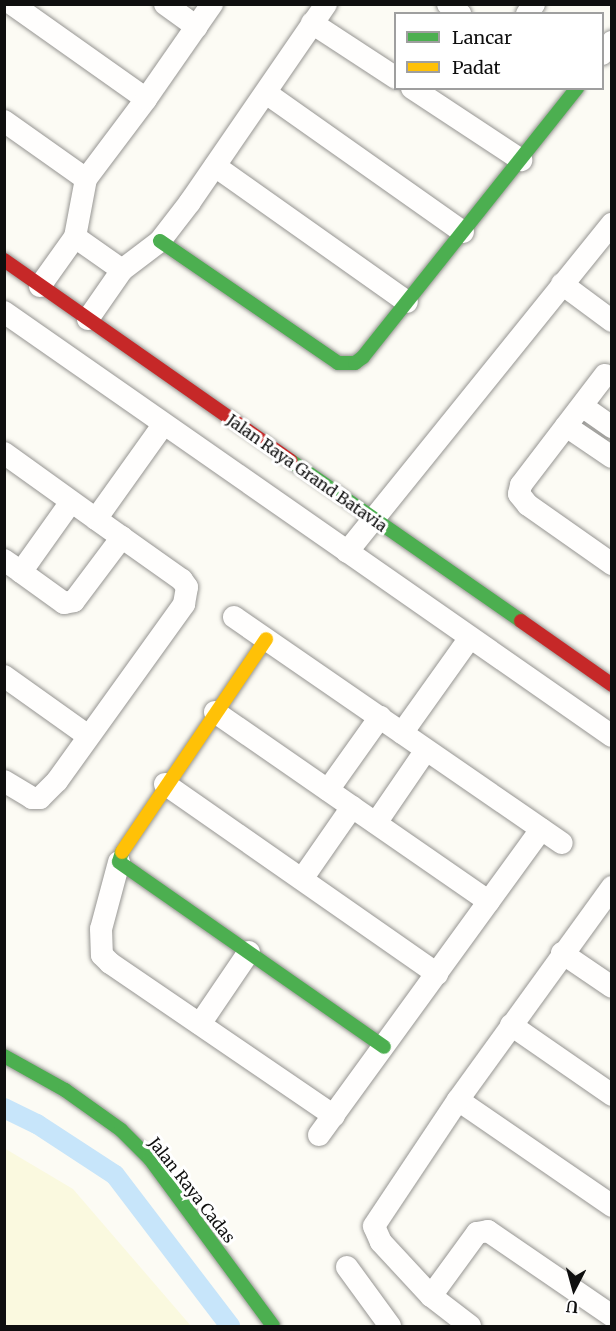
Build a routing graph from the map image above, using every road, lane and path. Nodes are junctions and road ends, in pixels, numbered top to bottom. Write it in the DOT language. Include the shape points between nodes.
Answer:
graph roads {
  1 [pos="12,4"];
  2 [pos="165,4"];
  3 [pos="212,4"];
  4 [pos="326,4"];
  5 [pos="312,23"];
  6 [pos="197,27"];
  7 [pos="394,77"];
  8 [pos="415,90"];
  9 [pos="569,91"];
  10 [pos="266,93"];
  11 [pos="146,99"];
  12 [pos="4,121"];
  13 [pos="521,160"];
  14 [pos="214,166"];
  15 [pos="86,179"];
  16 [pos="612,223"];
  17 [pos="463,232"];
  18 [pos="75,237"];
  19 [pos="160,241"];
  20 [pos="4,260"];
  21 [pos="122,270"];
  22 [pos="562,284"];
  23 [pos="40,286"];
  24 [pos="407,302"];
  25 [pos="4,312"];
  26 [pos="88,319"];
  27 [pos="612,321"];
  28 [pos="605,375"];
  29 [pos="582,406"];
  30 [pos="163,425"];
  31 [pos="566,426"];
  32 [pos="612,427"];
  33 [pos="4,453"];
  34 [pos="612,457"];
  35 [pos="71,502"];
  36 [pos="96,519"];
  37 [pos="374,520"];
  38 [pos="122,537"];
  39 [pos="347,552"];
  40 [pos="612,564"];
  41 [pos="13,566"];
  42 [pos="234,617"];
  43 [pos="266,639"];
  44 [pos="469,639"];
  45 [pos="4,676"];
  46 [pos="612,685"];
  47 [pos="215,712"];
  48 [pos="380,717"];
  49 [pos="402,733"];
  50 [pos="88,736"];
  51 [pos="612,736"];
  52 [pos="426,750"];
  53 [pos="4,781"];
  54 [pos="165,784"];
  55 [pos="328,790"];
  56 [pos="352,807"];
  57 [pos="375,823"];
  58 [pos="541,829"];
  59 [pos="562,843"];
  60 [pos="119,862"];
  61 [pos="302,879"];
  62 [pos="612,886"];
  63 [pos="489,902"];
  64 [pos="249,952"];
  65 [pos="562,952"];
  66 [pos="437,974"];
  67 [pos="610,982"];
  68 [pos="200,1024"];
  69 [pos="511,1025"];
  70 [pos="384,1047"];
  71 [pos="4,1056"];
  72 [pos="612,1095"];
  73 [pos="458,1100"];
  74 [pos="334,1116"];
  75 [pos="319,1135"];
  76 [pos="612,1206"];
  77 [pos="347,1267"];
  78 [pos="431,1296"];
  79 [pos="612,1316"];
  80 [pos="273,1326"];
  81 [pos="390,1326"];
  82 [pos="470,1326"];
  1 -- 11 [label="street"];
  2 -- 6 [label="street"];
  3 -- 6 [label="street"];
  4 -- 5 [label="street"];
  5 -- 7 [label="street"];
  5 -- 10 [label="street"];
  6 -- 11 [label="street"];
  8 -- 13 [label="street"];
  9 -- 13 [label="street"];
  10 -- 14 [label="street"];
  10 -- 17 [label="street"];
  11 -- 15 [label="street"];
  12 -- 15 [label="street"];
  13 -- 17 [label="street"];
  14 -- 19 [label="street"];
  14 -- 24 [label="street"];
  15 -- 18 [label="street"];
  16 -- 22 [label="street"];
  17 -- 24 [label="street"];
  18 -- 21 [label="street"];
  18 -- 23 [label="street"];
  19 -- 21 [label="street"];
  19 -- 24 [label="street" via="338,363 355,363 363,357"];
  20 -- 23 [label="street, Jalan Raya Grand Batavia"];
  21 -- 26 [label="street"];
  22 -- 27 [label="street"];
  22 -- 37 [label="street"];
  23 -- 26 [label="street, Jalan Raya Grand Batavia"];
  25 -- 30 [label="street"];
  26 -- 37 [label="street, Jalan Raya Grand Batavia"];
  28 -- 29 [label="street"];
  29 -- 31 [label="street"];
  29 -- 32 [label="street"];
  30 -- 36 [label="street"];
  30 -- 39 [label="street"];
  31 -- 34 [label="street"];
  31 -- 40 [label="street" via="521,485 519,494 528,505"];
  33 -- 35 [label="street"];
  35 -- 36 [label="street"];
  35 -- 41 [label="street"];
  36 -- 38 [label="street"];
  37 -- 39 [label="street"];
  37 -- 46 [label="street, Jalan Raya Grand Batavia"];
  38 -- 41 [label="street" via="74,601 64,603"];
  38 -- 50 [label="street" via="182,580 187,594 177,616"];
  39 -- 44 [label="street"];
  42 -- 43 [label="street"];
  43 -- 47 [label="street"];
  43 -- 48 [label="street"];
  44 -- 49 [label="street"];
  44 -- 51 [label="street"];
  45 -- 50 [label="street"];
  47 -- 54 [label="street"];
  47 -- 55 [label="street"];
  48 -- 49 [label="street"];
  48 -- 55 [label="street"];
  49 -- 52 [label="street"];
  50 -- 53 [label="street" via="57,782 40,798 32,798"];
  52 -- 57 [label="street"];
  52 -- 58 [label="street"];
  54 -- 60 [label="street" via="123,847"];
  54 -- 61 [label="street"];
  55 -- 56 [label="street"];
  56 -- 57 [label="street"];
  56 -- 61 [label="street"];
  57 -- 63 [label="street"];
  58 -- 59 [label="street"];
  58 -- 63 [label="street"];
  60 -- 64 [label="street"];
  60 -- 68 [label="street" via="101,930 102,955"];
  61 -- 66 [label="street"];
  62 -- 65 [label="street"];
  63 -- 66 [label="street"];
  64 -- 68 [label="street"];
  64 -- 70 [label="street"];
  65 -- 67 [label="street"];
  65 -- 69 [label="street"];
  66 -- 70 [label="street"];
  68 -- 74 [label="street"];
  69 -- 72 [label="street"];
  69 -- 73 [label="street"];
  70 -- 74 [label="street"];
  71 -- 80 [label="street, Jalan Raya Cadas" via="65,1090 121,1130 150,1159"];
  73 -- 76 [label="street"];
  73 -- 78 [label="street" via="374,1226 381,1242"];
  74 -- 75 [label="street"];
  77 -- 81 [label="street"];
  78 -- 79 [label="street" via="477,1233 488,1231"];
  78 -- 82 [label="street"];
}
